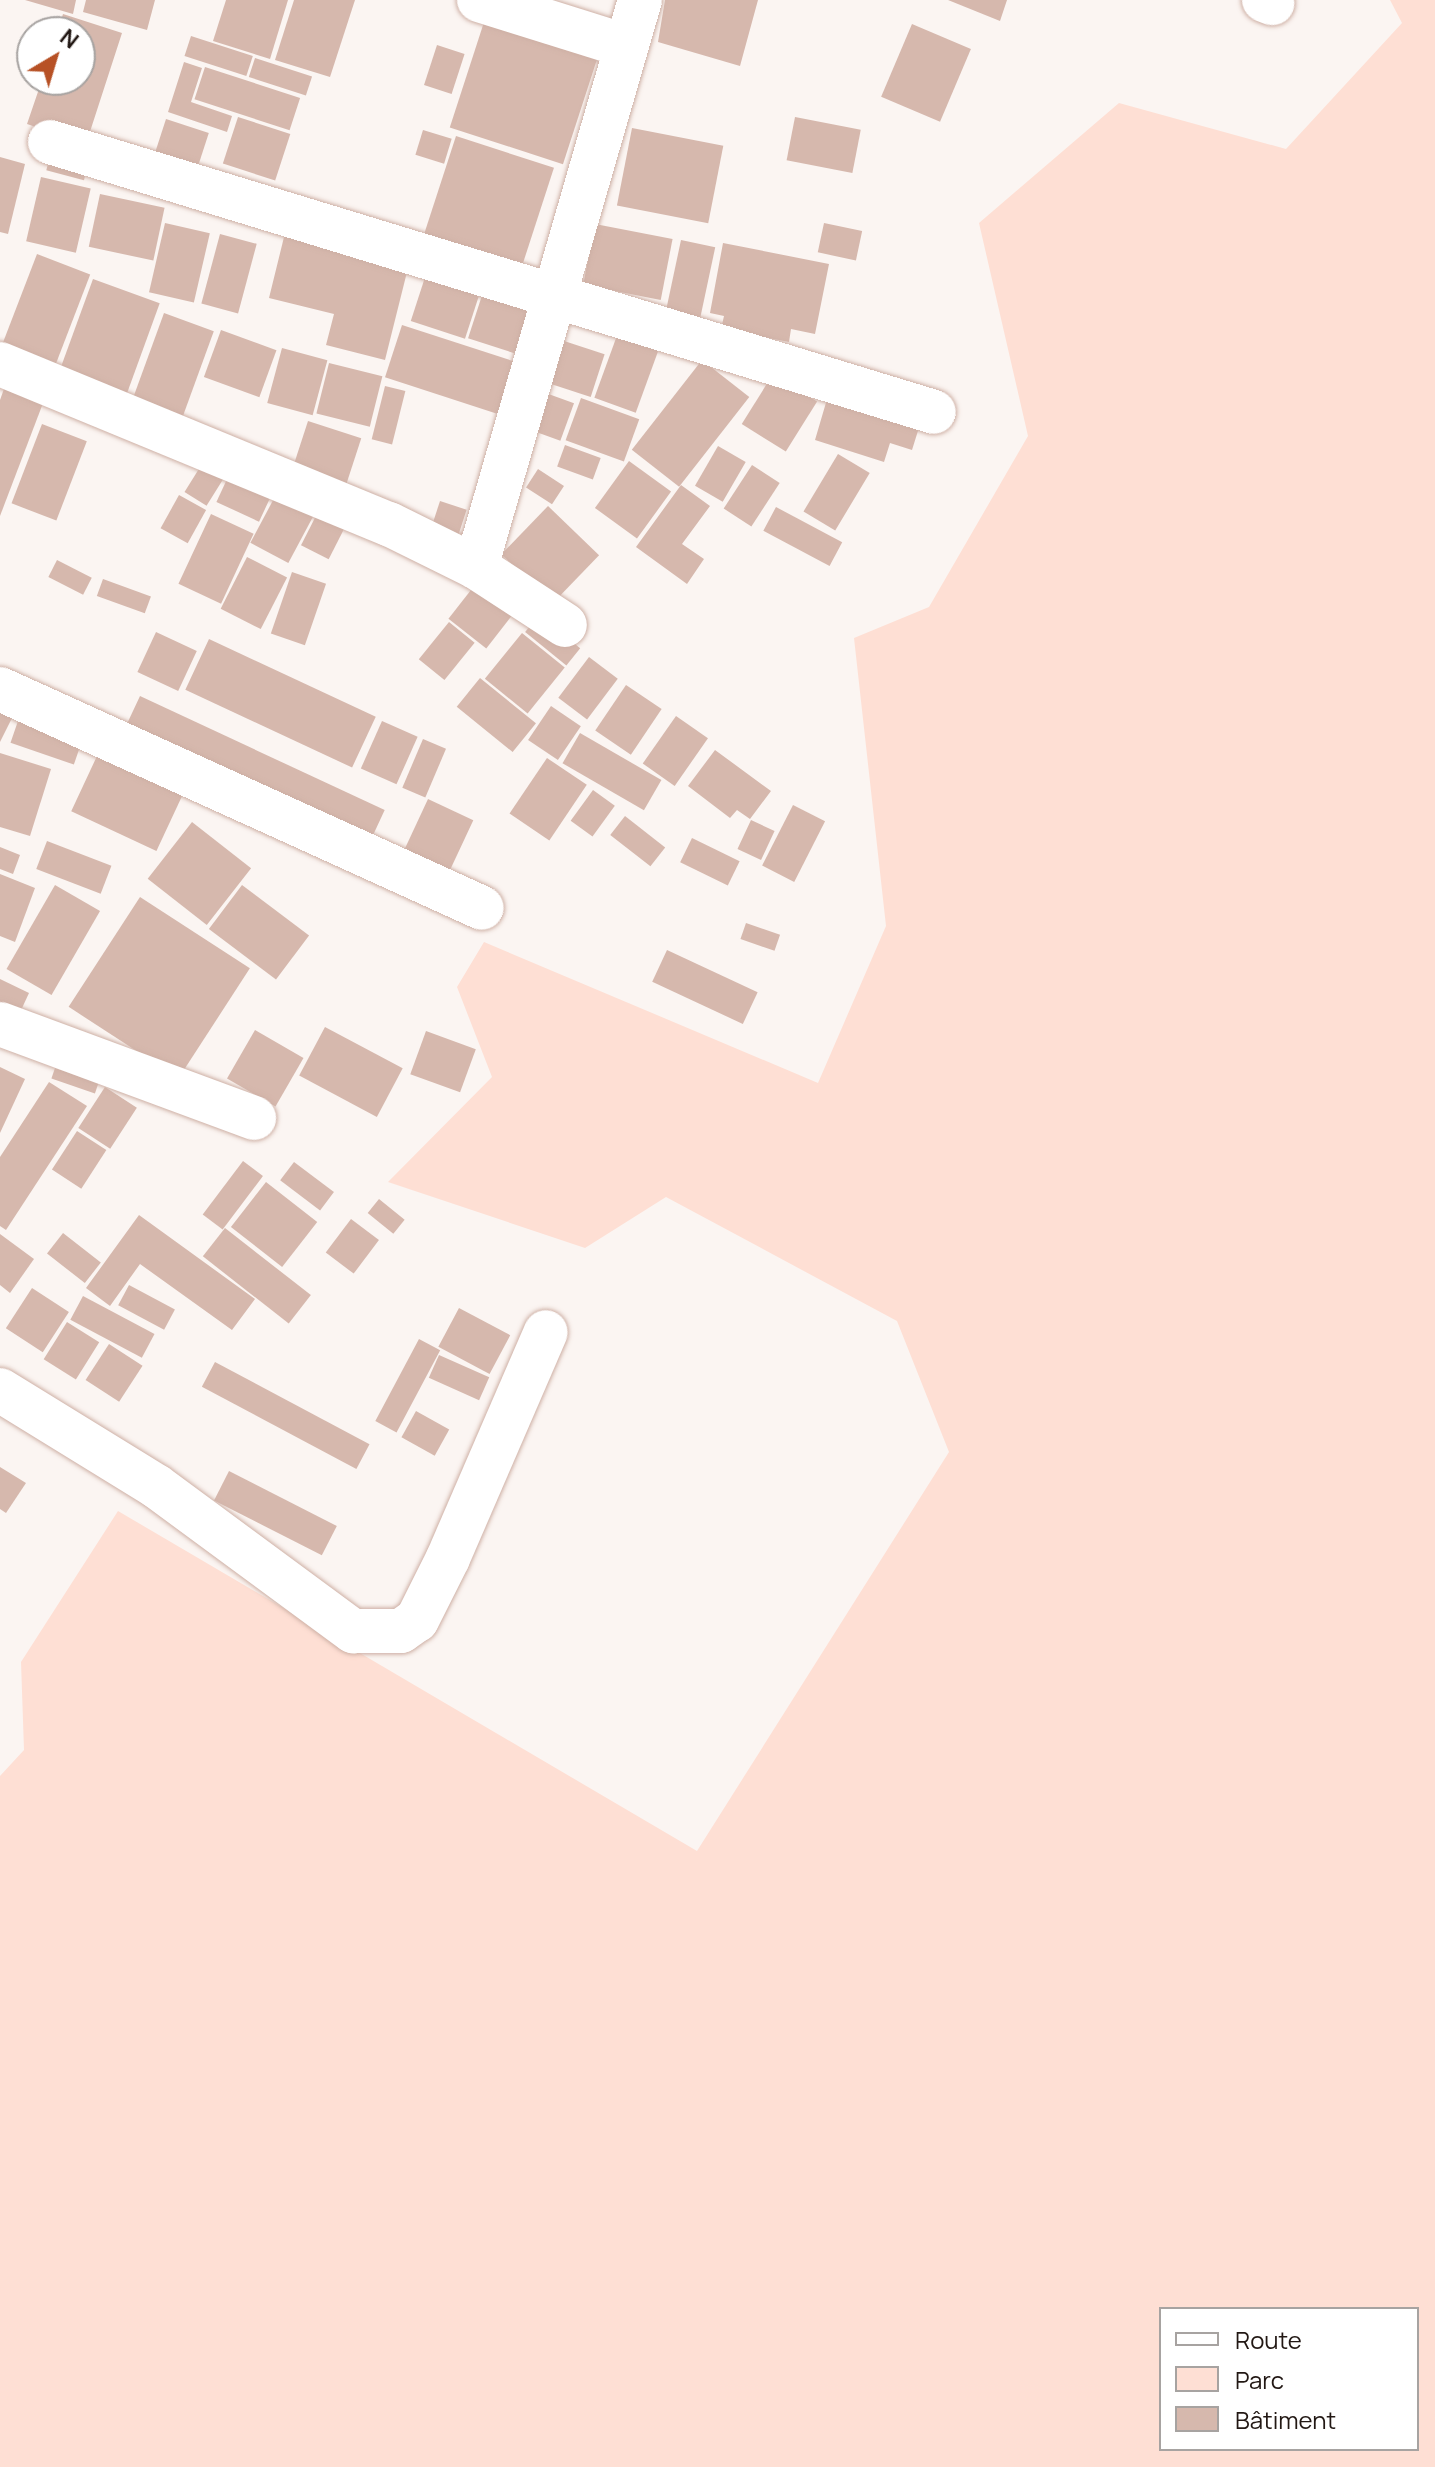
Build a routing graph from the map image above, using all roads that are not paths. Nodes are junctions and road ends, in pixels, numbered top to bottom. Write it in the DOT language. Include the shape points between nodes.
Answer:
graph roads {
  1 [pos="479,0"];
  2 [pos="640,0"];
  3 [pos="626,46"];
  4 [pos="50,142"];
  5 [pos="554,302"];
  6 [pos="0,364"];
  7 [pos="934,412"];
  8 [pos="476,567"];
  9 [pos="565,625"];
  10 [pos="0,689"];
  11 [pos="482,908"];
  12 [pos="0,1024"];
  13 [pos="254,1118"];
  14 [pos="546,1332"];
  15 [pos="0,1390"];
  1 -- 3 [label="street"];
  2 -- 3 [label="street"];
  3 -- 5 [label="street"];
  4 -- 5 [label="street"];
  5 -- 7 [label="street"];
  5 -- 8 [label="street"];
  6 -- 8 [label="street"];
  8 -- 9 [label="street"];
  10 -- 11 [label="street"];
  12 -- 13 [label="street"];
  14 -- 15 [label="street" via="442,1570 417,1620 401,1631 353,1631 156,1486"];
}
